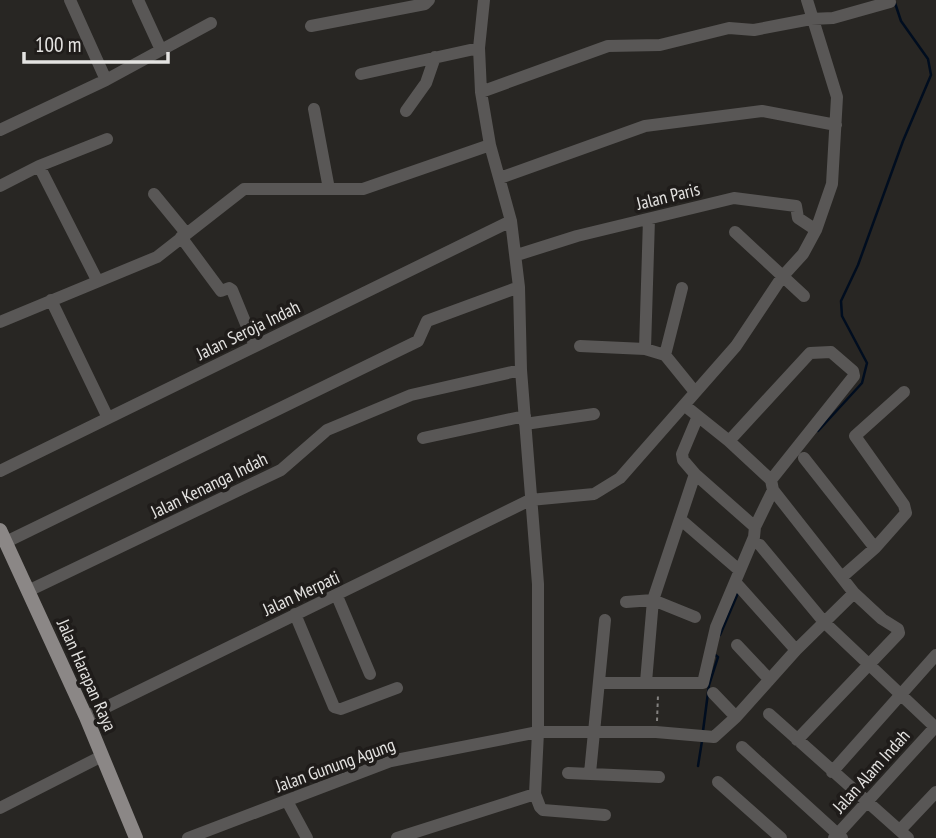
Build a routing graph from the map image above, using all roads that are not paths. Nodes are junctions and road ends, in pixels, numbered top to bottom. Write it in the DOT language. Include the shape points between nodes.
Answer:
graph roads {
  1 [pos="70,0"];
  2 [pos="138,0"];
  3 [pos="429,0"];
  4 [pos="807,0"];
  5 [pos="488,1"];
  6 [pos="890,2"];
  7 [pos="811,19"];
  8 [pos="211,23"];
  9 [pos="311,26"];
  10 [pos="479,48"];
  11 [pos="161,50"];
  12 [pos="435,57"];
  13 [pos="361,74"];
  14 [pos="106,80"];
  15 [pos="481,92"];
  16 [pos="314,109"];
  17 [pos="406,111"];
  18 [pos="836,125"];
  19 [pos="0,130"];
  20 [pos="107,139"];
  21 [pos="490,145"];
  22 [pos="39,166"];
  23 [pos="500,178"];
  24 [pos="0,186"];
  25 [pos="329,189"];
  26 [pos="154,194"];
  27 [pos="649,219"];
  28 [pos="511,221"];
  29 [pos="816,230"];
  30 [pos="736,232"];
  31 [pos="184,235"];
  32 [pos="517,255"];
  33 [pos="782,277"];
  34 [pos="97,280"];
  35 [pos="519,287"];
  36 [pos="682,288"];
  37 [pos="804,296"];
  38 [pos="51,300"];
  39 [pos="0,322"];
  40 [pos="255,346"];
  41 [pos="580,346"];
  42 [pos="645,349"];
  43 [pos="665,355"];
  44 [pos="521,370"];
  45 [pos="695,392"];
  46 [pos="904,392"];
  47 [pos="684,405"];
  48 [pos="594,414"];
  49 [pos="698,416"];
  50 [pos="108,418"];
  51 [pos="525,420"];
  52 [pos="423,438"];
  53 [pos="729,441"];
  54 [pos="804,458"];
  55 [pos="0,471"];
  56 [pos="695,474"];
  57 [pos="772,485"];
  58 [pos="530,500"];
  59 [pos="680,519"];
  60 [pos="755,527"];
  61 [pos="3,536"];
  62 [pos="761,545"];
  63 [pos="875,548"];
  64 [pos="842,576"];
  65 [pos="737,577"];
  66 [pos="28,591"];
  67 [pos="855,593"];
  68 [pos="337,596"];
  69 [pos="653,600"];
  70 [pos="626,602"];
  71 [pos="295,614"];
  72 [pos="695,617"];
  73 [pos="606,620"];
  74 [pos="824,622"];
  75 [pos="737,645"];
  76 [pos="796,650"];
  77 [pos="936,655"];
  78 [pos="868,666"];
  79 [pos="370,674"];
  80 [pos="769,679"];
  81 [pos="652,682"];
  82 [pos="599,683"];
  83 [pos="397,688"];
  84 [pos="713,693"];
  85 [pos="901,696"];
  86 [pos="769,714"];
  87 [pos="86,717"];
  88 [pos="736,717"];
  89 [pos="936,727"];
  90 [pos="538,732"];
  91 [pos="595,732"];
  92 [pos="797,740"];
  93 [pos="742,747"];
  94 [pos="102,756"];
  95 [pos="569,772"];
  96 [pos="832,772"];
  97 [pos="590,773"];
  98 [pos="659,777"];
  99 [pos="718,782"];
  100 [pos="936,792"];
  101 [pos="536,794"];
  102 [pos="287,801"];
  103 [pos="865,802"];
  104 [pos="0,808"];
  105 [pos="606,815"];
  106 [pos="904,834"];
  107 [pos="838,837"];
  108 [pos="136,838"];
  109 [pos="188,838"];
  110 [pos="307,838"];
  111 [pos="397,838"];
  112 [pos="781,838"];
  1 -- 14 [label="street"];
  2 -- 11 [label="street"];
  3 -- 9 [label="street"];
  4 -- 7 [label="street"];
  5 -- 10 [label="street"];
  6 -- 7 [label="street" via="833,18"];
  7 -- 15 [label="street" via="754,30 729,28 660,45 608,46"];
  7 -- 18 [label="street" via="836,93"];
  8 -- 11 [label="street"];
  10 -- 12 [label="street"];
  10 -- 15 [label="street"];
  11 -- 14 [label="street"];
  12 -- 13 [label="street"];
  12 -- 17 [label="street" via="426,83"];
  14 -- 19 [label="street"];
  15 -- 21 [label="street"];
  16 -- 25 [label="street"];
  18 -- 23 [label="street" via="762,111 645,126"];
  18 -- 29 [label="street" via="832,184"];
  20 -- 22 [label="street"];
  21 -- 23 [label="street"];
  21 -- 25 [label="street" via="367,188"];
  22 -- 24 [label="street"];
  22 -- 34 [label="street"];
  23 -- 28 [label="street"];
  25 -- 31 [label="street" via="244,188"];
  26 -- 31 [label="street"];
  27 -- 29 [label="street, Jalan Paris" via="736,197 796,206 797,218"];
  27 -- 32 [label="street, Jalan Paris"];
  27 -- 42 [label="street"];
  28 -- 32 [label="street"];
  28 -- 40 [label="street, Jalan Seroja Indah"];
  29 -- 33 [label="street"];
  30 -- 33 [label="street"];
  31 -- 34 [label="street" via="157,257"];
  31 -- 40 [label="street" via="221,291 232,290"];
  32 -- 35 [label="street"];
  33 -- 37 [label="street"];
  33 -- 45 [label="street" via="739,342"];
  34 -- 38 [label="street"];
  35 -- 44 [label="street"];
  35 -- 61 [label="street" via="427,321 418,341"];
  36 -- 43 [label="street"];
  38 -- 39 [label="street"];
  38 -- 50 [label="street"];
  40 -- 50 [label="street, Jalan Seroja Indah"];
  41 -- 42 [label="street"];
  42 -- 43 [label="street"];
  43 -- 45 [label="street"];
  44 -- 51 [label="street"];
  44 -- 66 [label="street, Jalan Kenanga Indah" via="411,396 327,430 281,470"];
  45 -- 47 [label="street"];
  46 -- 63 [label="street" via="855,436 906,511"];
  47 -- 49 [label="street"];
  47 -- 58 [label="street" via="603,491"];
  48 -- 51 [label="street"];
  49 -- 53 [label="street"];
  49 -- 56 [label="street" via="682,454"];
  50 -- 55 [label="street, Jalan Seroja Indah"];
  51 -- 52 [label="street"];
  51 -- 58 [label="street"];
  53 -- 57 [label="street"];
  53 -- 57 [label="street" via="810,354 831,352 853,371 854,376"];
  54 -- 63 [label="street"];
  56 -- 59 [label="street"];
  56 -- 60 [label="street"];
  57 -- 60 [label="street"];
  57 -- 64 [label="street"];
  58 -- 68 [label="street, Jalan Merpati"];
  58 -- 90 [label="street" via="538,583"];
  59 -- 65 [label="street"];
  59 -- 69 [label="street"];
  60 -- 65 [label="street"];
  61 -- 66 [label="main road, Jalan Harapan Raya"];
  62 -- 74 [label="street"];
  63 -- 64 [label="street"];
  64 -- 67 [label="street"];
  65 -- 76 [label="street"];
  65 -- 81 [label="street" via="716,627 703,683"];
  66 -- 87 [label="main road, Jalan Harapan Raya"];
  67 -- 74 [label="street, Jalan Gunung Agung"];
  67 -- 78 [label="street" via="899,633"];
  68 -- 71 [label="street, Jalan Merpati"];
  68 -- 79 [label="street"];
  69 -- 70 [label="street"];
  69 -- 72 [label="street"];
  69 -- 81 [label="street"];
  71 -- 83 [label="street" via="334,707 341,709"];
  71 -- 87 [label="street, Jalan Merpati"];
  73 -- 82 [label="street"];
  74 -- 76 [label="street, Jalan Gunung Agung"];
  74 -- 78 [label="street"];
  75 -- 80 [label="street"];
  76 -- 80 [label="street, Jalan Gunung Agung"];
  77 -- 85 [label="street"];
  78 -- 85 [label="street"];
  78 -- 92 [label="street"];
  80 -- 88 [label="street, Jalan Gunung Agung"];
  81 -- 82 [label="street"];
  82 -- 91 [label="street"];
  84 -- 88 [label="street"];
  85 -- 89 [label="street"];
  85 -- 96 [label="street"];
  86 -- 92 [label="street"];
  87 -- 94 [label="main road, Jalan Harapan Raya"];
  88 -- 91 [label="street, Jalan Gunung Agung" via="710,738"];
  89 -- 103 [label="street, Jalan Alam Indah"];
  90 -- 91 [label="street, Jalan Gunung Agung"];
  90 -- 101 [label="street"];
  90 -- 102 [label="street, Jalan Gunung Agung" via="391,761"];
  91 -- 97 [label="street"];
  92 -- 96 [label="street"];
  93 -- 107 [label="street"];
  94 -- 104 [label="street"];
  94 -- 108 [label="main road, Jalan Harapan Raya"];
  95 -- 97 [label="street"];
  96 -- 103 [label="street"];
  97 -- 98 [label="street"];
  99 -- 112 [label="street"];
  100 -- 106 [label="street"];
  101 -- 105 [label="street" via="544,810"];
  101 -- 111 [label="street"];
  102 -- 109 [label="street, Jalan Gunung Agung"];
  102 -- 110 [label="street"];
  103 -- 106 [label="street"];
  103 -- 107 [label="street, Jalan Alam Indah"];
}
